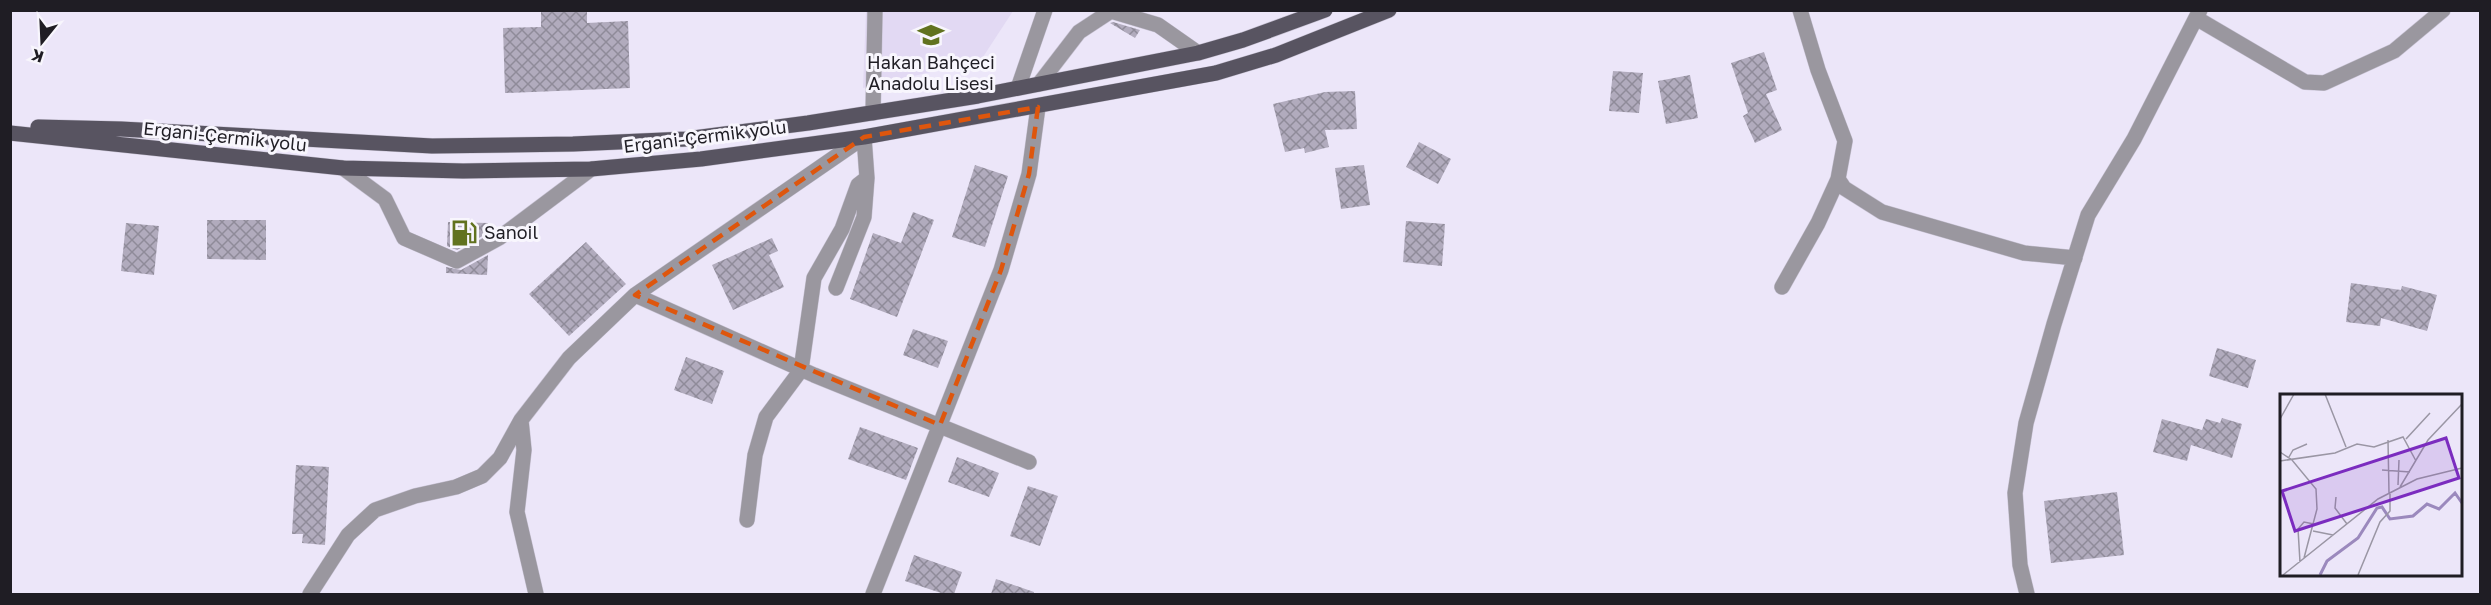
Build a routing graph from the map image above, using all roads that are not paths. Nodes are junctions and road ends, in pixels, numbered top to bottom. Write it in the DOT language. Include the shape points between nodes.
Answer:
graph roads {
  1 [pos="875,10"];
  2 [pos="1045,10"];
  3 [pos="1324,10"];
  4 [pos="1389,10"];
  5 [pos="1800,10"];
  6 [pos="2443,10"];
  7 [pos="2198,14"];
  8 [pos="1198,53"];
  9 [pos="1038,84"];
  10 [pos="1018,88"];
  11 [pos="1038,106"];
  12 [pos="873,113"];
  13 [pos="10,127"];
  14 [pos="10,133"];
  15 [pos="864,137"];
  16 [pos="343,168"];
  17 [pos="591,170"];
  18 [pos="867,178"];
  19 [pos="1838,179"];
  20 [pos="2075,258"];
  21 [pos="1782,287"];
  22 [pos="836,288"];
  23 [pos="635,295"];
  24 [pos="801,370"];
  25 [pos="521,420"];
  26 [pos="940,425"];
  27 [pos="1029,462"];
  28 [pos="747,520"];
  29 [pos="310,594"];
  30 [pos="536,594"];
  31 [pos="873,594"];
  32 [pos="2027,594"];
  1 -- 12 [label="street"];
  2 -- 10 [label="street"];
  3 -- 8 [label="main road, Ergani-Çermik yolu"];
  4 -- 11 [label="main road, Ergani-Çermik yolu" via="1245,66"];
  5 -- 19 [label="street" via="1845,141"];
  6 -- 7 [label="street" via="2394,51 2324,83 2305,82"];
  7 -- 20 [label="street" via="2134,139 2088,215"];
  8 -- 9 [label="main road, Ergani-Çermik yolu"];
  8 -- 9 [label="street" via="1158,25 1111,11 1079,32"];
  9 -- 10 [label="main road, Ergani-Çermik yolu"];
  10 -- 12 [label="main road, Ergani-Çermik yolu"];
  11 -- 15 [label="main road, Ergani-Çermik yolu"];
  11 -- 26 [label="street" via="1029,174 1004,260"];
  12 -- 13 [label="main road, Ergani-Çermik yolu" via="686,139 573,144 432,146"];
  14 -- 16 [label="main road, Ergani-Çermik yolu"];
  15 -- 17 [label="main road, Ergani-Çermik yolu"];
  15 -- 18 [label="street"];
  15 -- 23 [label="street"];
  16 -- 17 [label="main road, Ergani-Çermik yolu"];
  16 -- 17 [label="street" via="384,199 404,238 457,261 499,238"];
  18 -- 22 [label="street" via="864,217"];
  18 -- 24 [label="street" via="858,184 842,229 814,278"];
  19 -- 20 [label="street" via="1844,188 1882,212 2024,253"];
  19 -- 21 [label="street"];
  20 -- 32 [label="street" via="2026,423 2015,493 2020,565"];
  23 -- 24 [label="street"];
  23 -- 25 [label="street" via="569,358"];
  24 -- 26 [label="street"];
  24 -- 28 [label="street" via="766,417 755,455"];
  25 -- 29 [label="street" via="500,458 482,476 375,510 348,535"];
  25 -- 30 [label="street" via="524,450 517,512"];
  26 -- 27 [label="street"];
  26 -- 31 [label="street"];
}
